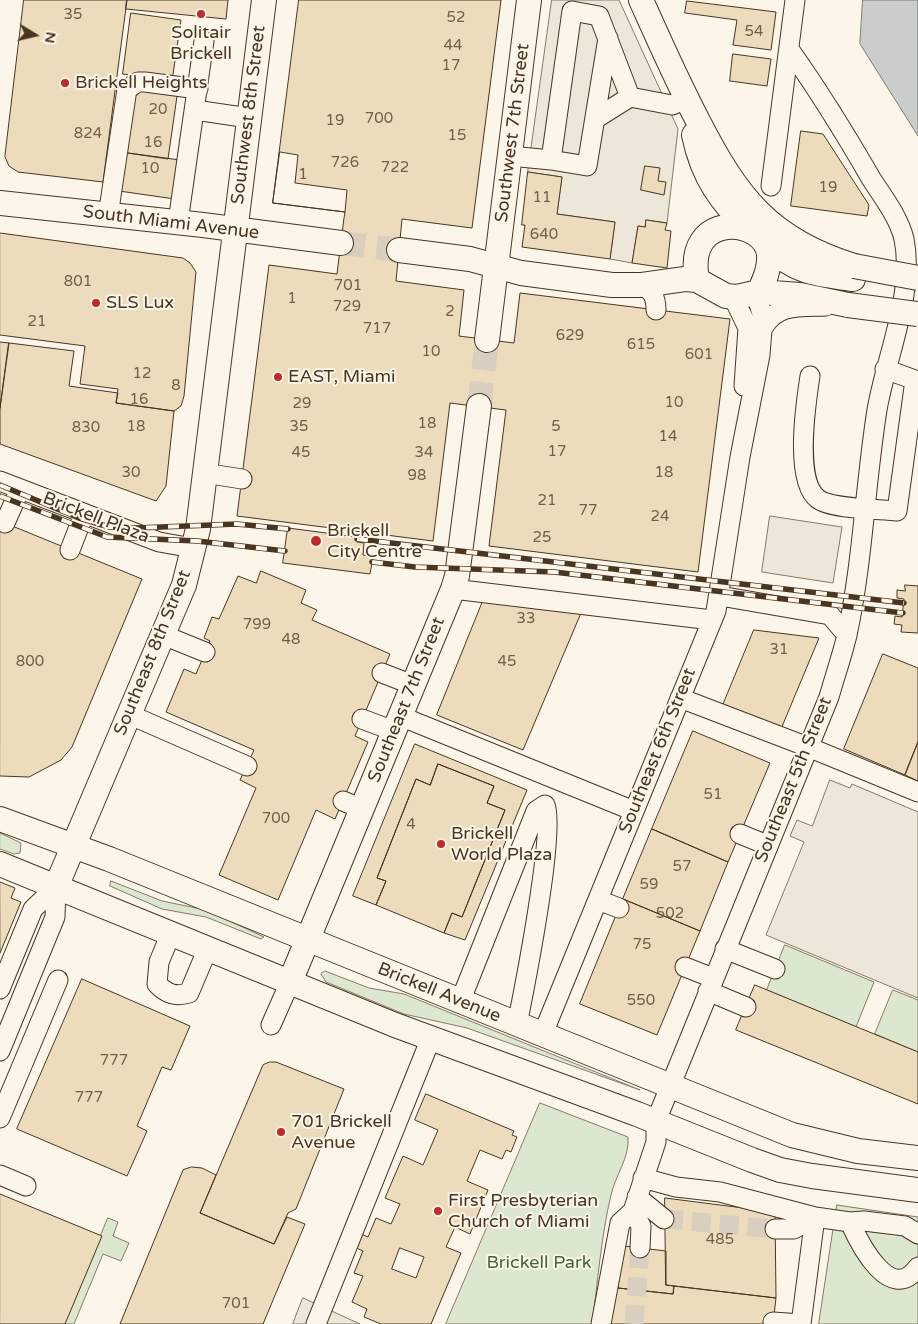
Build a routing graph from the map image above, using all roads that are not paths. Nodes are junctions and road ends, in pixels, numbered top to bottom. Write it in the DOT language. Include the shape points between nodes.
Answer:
graph roads {
  1 [pos="264,0"];
  2 [pos="529,0"];
  3 [pos="641,0"];
  4 [pos="795,0"];
  5 [pos="608,37"];
  6 [pos="204,41"];
  7 [pos="789,49"];
  8 [pos="198,89"];
  9 [pos="630,97"];
  10 [pos="686,99"];
  11 [pos="195,110"];
  12 [pos="250,118"];
  13 [pos="595,119"];
  14 [pos="510,156"];
  15 [pos="551,160"];
  16 [pos="771,186"];
  17 [pos="0,204"];
  18 [pos="108,216"];
  19 [pos="178,222"];
  20 [pos="235,230"];
  21 [pos="759,238"];
  22 [pos="341,244"];
  23 [pos="399,250"];
  24 [pos="496,267"];
  25 [pos="854,273"];
  26 [pos="918,279"];
  27 [pos="697,280"];
  28 [pos="642,285"];
  29 [pos="750,294"];
  30 [pos="848,305"];
  31 [pos="656,310"];
  32 [pos="918,314"];
  33 [pos="763,328"];
  34 [pos="487,340"];
  35 [pos="885,369"];
  36 [pos="810,376"];
  37 [pos="479,406"];
  38 [pos="740,457"];
  39 [pos="204,473"];
  40 [pos="242,479"];
  41 [pos="0,481"];
  42 [pos="20,489"];
  43 [pos="863,507"];
  44 [pos="84,514"];
  45 [pos="5,523"];
  46 [pos="193,548"];
  47 [pos="70,550"];
  48 [pos="453,589"];
  49 [pos="720,596"];
  50 [pos="712,620"];
  51 [pos="163,635"];
  52 [pos="847,635"];
  53 [pos="205,652"];
  54 [pos="382,672"];
  55 [pos="414,685"];
  56 [pos="680,698"];
  57 [pos="128,714"];
  58 [pos="362,719"];
  59 [pos="398,723"];
  60 [pos="808,747"];
  61 [pos="247,766"];
  62 [pos="918,792"];
  63 [pos="634,811"];
  64 [pos="0,819"];
  65 [pos="740,834"];
  66 [pos="73,846"];
  67 [pos="767,846"];
  68 [pos="0,864"];
  69 [pos="56,887"];
  70 [pos="598,900"];
  71 [pos="620,908"];
  72 [pos="171,934"];
  73 [pos="308,939"];
  74 [pos="208,948"];
  75 [pos="725,949"];
  76 [pos="685,967"];
  77 [pos="775,969"];
  78 [pos="58,980"];
  79 [pos="290,982"];
  80 [pos="710,984"];
  81 [pos="0,990"];
  82 [pos="460,1002"];
  83 [pos="746,1007"];
  84 [pos="271,1025"];
  85 [pos="517,1025"];
  86 [pos="542,1036"];
  87 [pos="431,1038"];
  88 [pos="0,1051"];
  89 [pos="669,1086"];
  90 [pos="0,1118"];
  91 [pos="656,1121"];
  92 [pos="918,1158"];
  93 [pos="0,1175"];
  94 [pos="643,1178"];
  95 [pos="26,1186"];
  96 [pos="918,1190"];
  97 [pos="635,1204"];
  98 [pos="815,1217"];
  99 [pos="664,1219"];
  100 [pos="850,1222"];
  101 [pos="775,1229"];
  102 [pos="918,1234"];
  103 [pos="640,1248"];
  104 [pos="918,1267"];
  105 [pos="773,1322"];
  106 [pos="316,1324"];
  107 [pos="600,1324"];
  108 [pos="801,1324"];
  1 -- 12 [label="main road, Southwest 8th Street"];
  2 -- 14 [label="main road, Southwest 7th Street"];
  3 -- 10 [label="main road"];
  4 -- 7 [label="street"];
  5 -- 9 [label="street"];
  5 -- 13 [label="street"];
  5 -- 15 [label="street" via="599,16 572,11"];
  6 -- 8 [label="street"];
  7 -- 16 [label="street"];
  7 -- 35 [label="street, Southeast 5th Street" via="828,105 891,209 904,237 906,272 896,332"];
  8 -- 11 [label="street"];
  8 -- 18 [label="street" via="145,82 138,82 127,89"];
  9 -- 10 [label="street" via="672,105"];
  9 -- 13 [label="street"];
  10 -- 21 [label="main road" via="697,150 708,181 730,210"];
  10 -- 25 [label="main road" via="724,171 750,204 801,245"];
  11 -- 12 [label="street"];
  11 -- 19 [label="street"];
  12 -- 20 [label="main road, Southwest 8th Street"];
  13 -- 15 [label="street" via="587,166"];
  14 -- 15 [label="street"];
  14 -- 24 [label="main road, Southwest 7th Street"];
  17 -- 18 [label="main road, South Miami Avenue"];
  18 -- 19 [label="main road, South Miami Avenue"];
  19 -- 20 [label="main road, South Miami Avenue"];
  20 -- 22 [label="main road, South Miami Avenue"];
  20 -- 39 [label="main road, Southeast 8th Street"];
  21 -- 25 [label="main road" via="782,259 799,269 818,274"];
  21 -- 27 [label="main road" via="734,226 717,229 702,240 695,254"];
  21 -- 29 [label="main road" via="769,263"];
  23 -- 24 [label="main road" via="470,259"];
  24 -- 28 [label="main road" via="584,281"];
  24 -- 34 [label="main road"];
  25 -- 26 [label="main road" via="872,281"];
  27 -- 28 [label="main road"];
  27 -- 29 [label="main road" via="715,291"];
  28 -- 31 [label="street" via="649,288 655,297"];
  29 -- 30 [label="main road" via="800,296"];
  29 -- 33 [label="street, Southeast 6th Street" via="761,307"];
  29 -- 38 [label="street, Southeast 6th Street"];
  30 -- 32 [label="main road, bridge"];
  30 -- 33 [label="street" via="788,308 775,313"];
  33 -- 38 [label="street, Southeast 6th Street"];
  35 -- 43 [label="street, Southeast 5th Street"];
  35 -- 43 [label="street" via="915,380 897,510"];
  36 -- 43 [label="street" via="804,458 812,491 818,499 837,506"];
  37 -- 48 [label="main road, Southeast 7th Street"];
  38 -- 49 [label="street, Southeast 6th Street"];
  39 -- 40 [label="street"];
  39 -- 46 [label="main road, Southeast 8th Street"];
  41 -- 42 [label="street, Brickell Plaza"];
  42 -- 44 [label="street, Brickell Plaza"];
  42 -- 45 [label="street"];
  43 -- 52 [label="street, Southeast 5th Street"];
  44 -- 46 [label="street, Brickell Plaza" via="159,542"];
  44 -- 47 [label="street"];
  46 -- 51 [label="main road, Southeast 8th Street" via="184,584"];
  48 -- 50 [label="street"];
  48 -- 55 [label="main road, Southeast 7th Street"];
  49 -- 50 [label="street, Southeast 6th Street"];
  49 -- 52 [label="street" via="830,615"];
  50 -- 56 [label="street, Southeast 6th Street"];
  51 -- 53 [label="street"];
  51 -- 57 [label="main road, Southeast 8th Street"];
  52 -- 60 [label="street, Southeast 5th Street"];
  54 -- 55 [label="street"];
  55 -- 59 [label="main road, Southeast 7th Street"];
  56 -- 60 [label="street"];
  56 -- 63 [label="street, Southeast 6th Street"];
  57 -- 61 [label="street"];
  57 -- 66 [label="main road, Southeast 8th Street"];
  58 -- 59 [label="street"];
  59 -- 63 [label="street"];
  59 -- 73 [label="main road, Southeast 7th Street" via="353,805"];
  60 -- 62 [label="street"];
  60 -- 67 [label="street, Southeast 5th Street"];
  63 -- 70 [label="street, Southeast 6th Street"];
  64 -- 66 [label="main road, Brickell Avenue"];
  65 -- 67 [label="street"];
  66 -- 69 [label="main road, Southeast 8th Street"];
  66 -- 73 [label="main road, Brickell Avenue"];
  67 -- 75 [label="street, Southeast 5th Street"];
  68 -- 69 [label="main road"];
  69 -- 72 [label="main road"];
  69 -- 81 [label="street" via="33,909"];
  69 -- 88 [label="street" via="55,917"];
  70 -- 71 [label="street"];
  70 -- 86 [label="street, Southeast 6th Street"];
  72 -- 74 [label="main road"];
  72 -- 74 [label="street" via="156,973 156,984 164,991 178,996 189,993"];
  73 -- 79 [label="main road, Southeast 7th Street"];
  73 -- 82 [label="main road, Brickell Avenue"];
  74 -- 79 [label="main road"];
  75 -- 77 [label="street"];
  75 -- 80 [label="street, Southeast 5th Street"];
  76 -- 80 [label="street"];
  78 -- 90 [label="street"];
  79 -- 84 [label="street"];
  79 -- 87 [label="main road"];
  80 -- 83 [label="street"];
  80 -- 89 [label="street, Southeast 5th Street"];
  82 -- 85 [label="main road, Brickell Avenue"];
  82 -- 85 [label="street" via="536,811 545,805 548,813 546,845"];
  85 -- 86 [label="main road, Brickell Avenue"];
  86 -- 89 [label="main road, Brickell Avenue"];
  87 -- 91 [label="main road"];
  87 -- 106 [label="street"];
  89 -- 91 [label="street, Southeast 5th Street"];
  89 -- 92 [label="main road, Brickell Avenue" via="792,1136 848,1149"];
  91 -- 94 [label="street, Southeast 5th Street" via="656,1142"];
  91 -- 96 [label="main road" via="780,1170"];
  93 -- 95 [label="street"];
  94 -- 97 [label="street, Southeast 5th Street"];
  94 -- 98 [label="street" via="676,1187 720,1192"];
  97 -- 99 [label="street"];
  97 -- 103 [label="street"];
  97 -- 107 [label="street" via="620,1223"];
  98 -- 100 [label="street"];
  98 -- 101 [label="street" via="794,1229"];
  98 -- 108 [label="street"];
  100 -- 102 [label="street" via="905,1226"];
  100 -- 104 [label="street" via="861,1246 889,1278 902,1280"];
  105 -- 108 [label="street"];
}
